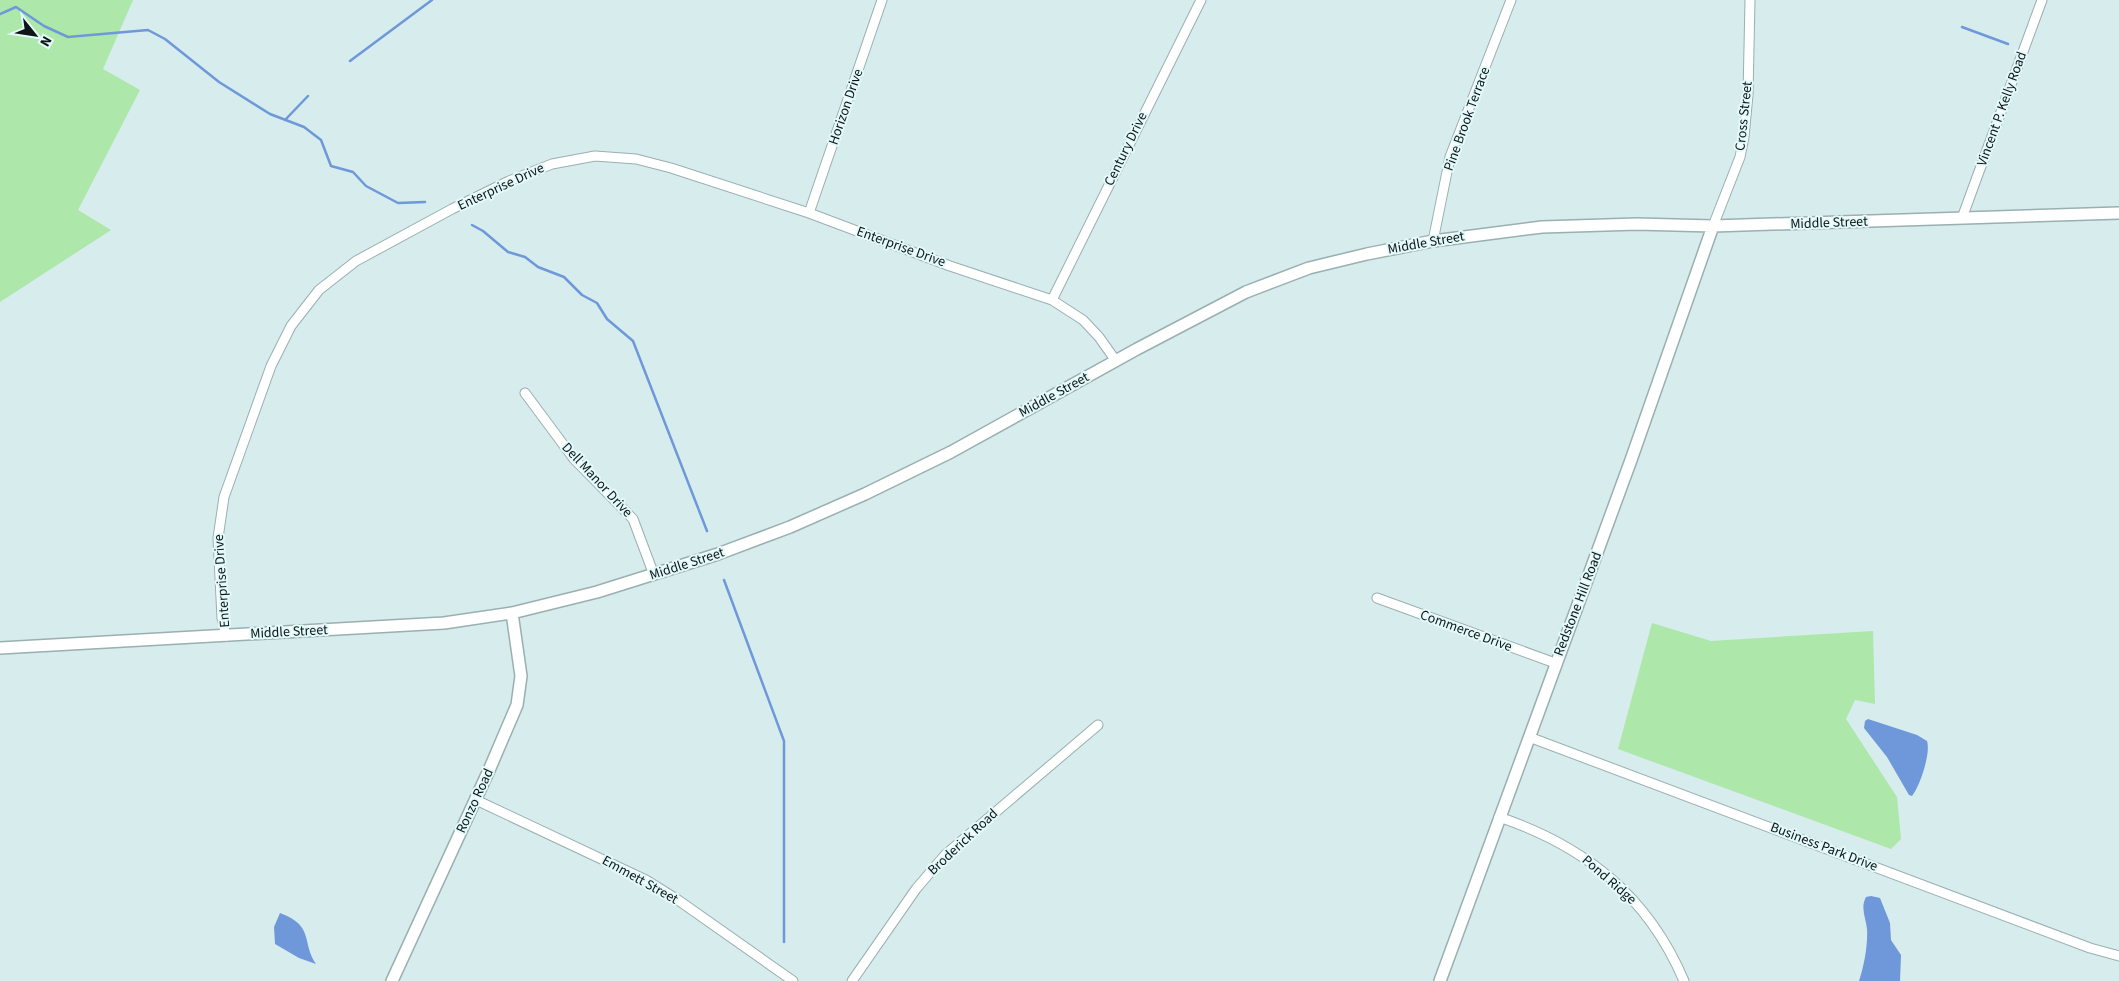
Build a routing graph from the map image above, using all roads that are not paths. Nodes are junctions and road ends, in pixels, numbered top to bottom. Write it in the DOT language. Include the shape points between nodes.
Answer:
graph roads {
  1 [pos="882,0"];
  2 [pos="1201,0"];
  3 [pos="1511,0"];
  4 [pos="1750,0"];
  5 [pos="2042,0"];
  6 [pos="809,213"];
  7 [pos="2119,214"];
  8 [pos="1962,218"];
  9 [pos="1714,226"];
  10 [pos="1433,241"];
  11 [pos="1052,300"];
  12 [pos="1116,361"];
  13 [pos="525,394"];
  14 [pos="654,575"];
  15 [pos="1377,598"];
  16 [pos="512,613"];
  17 [pos="226,636"];
  18 [pos="0,648"];
  19 [pos="1555,663"];
  20 [pos="1098,725"];
  21 [pos="1528,737"];
  22 [pos="476,800"];
  23 [pos="1499,817"];
  24 [pos="2119,956"];
  25 [pos="392,981"];
  26 [pos="792,981"];
  27 [pos="852,981"];
  28 [pos="1440,981"];
  29 [pos="1684,981"];
  1 -- 6 [label="street, Horizon Drive"];
  2 -- 11 [label="street, Century Drive"];
  3 -- 10 [label="street, Pine Brook Terrace" via="1450,157"];
  4 -- 9 [label="street, Cross Street" via="1744,137 1740,157"];
  5 -- 8 [label="street, Vincent P. Kelly Road"];
  6 -- 11 [label="street, Enterprise Drive"];
  6 -- 17 [label="street, Enterprise Drive" via="670,168 636,159 595,156 552,164 508,181 375,250 336,275 305,307 280,345 230,477 218,538 222,618"];
  7 -- 8 [label="main road, Middle Street"];
  8 -- 9 [label="main road, Middle Street"];
  9 -- 10 [label="main road, Middle Street" via="1542,227"];
  9 -- 19 [label="main road, Redstone Hill Road" via="1641,434"];
  10 -- 12 [label="main road, Middle Street" via="1308,268 1279,278"];
  11 -- 12 [label="street, Enterprise Drive" via="1083,320"];
  12 -- 14 [label="main road, Middle Street" via="951,452 829,511 755,542"];
  13 -- 14 [label="street, Dell Manor Drive" via="574,459 634,519"];
  14 -- 16 [label="main road, Middle Street"];
  15 -- 19 [label="street, Commerce Drive"];
  16 -- 17 [label="main road, Middle Street" via="417,625"];
  16 -- 22 [label="main road, Ronzo Road" via="520,659 521,690 512,720"];
  17 -- 18 [label="main road, Middle Street"];
  19 -- 21 [label="main road, Redstone Hill Road"];
  20 -- 27 [label="street, Broderick Road" via="945,855 916,890"];
  21 -- 23 [label="main road, Redstone Hill Road"];
  21 -- 24 [label="street, Business Park Drive" via="2090,948"];
  22 -- 25 [label="main road, Ronzo Road"];
  22 -- 26 [label="street, Emmett Street" via="654,885"];
  23 -- 28 [label="main road, Redstone Hill Road"];
  23 -- 29 [label="street, Pond Ridge" via="1555,840 1588,859 1640,908 1666,943"];
}
